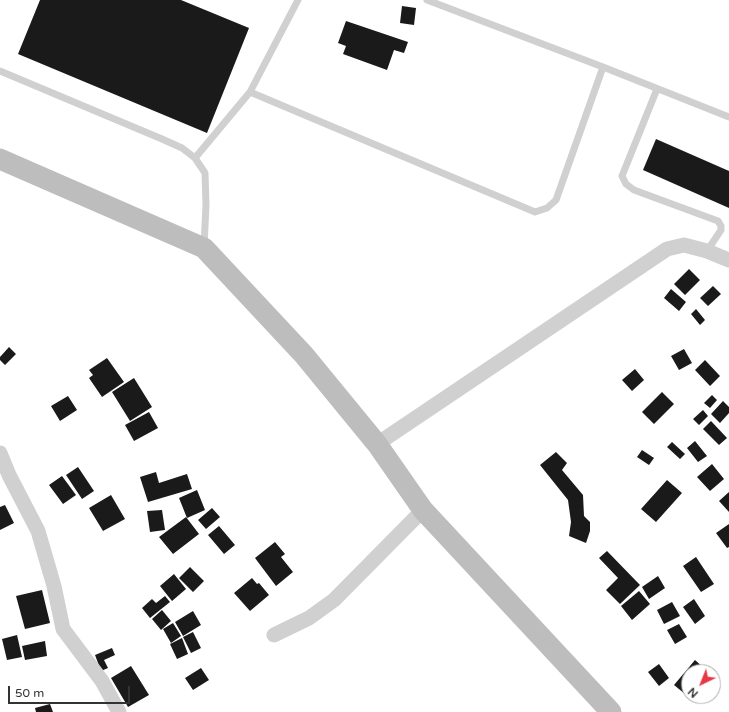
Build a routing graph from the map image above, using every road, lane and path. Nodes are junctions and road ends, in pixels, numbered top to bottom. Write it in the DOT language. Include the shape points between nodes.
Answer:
graph roads {
  1 [pos="298,0"];
  2 [pos="427,0"];
  3 [pos="603,67"];
  4 [pos="0,71"];
  5 [pos="657,88"];
  6 [pos="250,92"];
  7 [pos="729,117"];
  8 [pos="195,158"];
  9 [pos="0,160"];
  10 [pos="204,248"];
  11 [pos="707,251"];
  12 [pos="729,260"];
  13 [pos="377,444"];
  14 [pos="0,453"];
  15 [pos="423,510"];
  16 [pos="274,635"];
  17 [pos="119,712"];
  18 [pos="610,712"];
  1 -- 6 [label="lane"];
  2 -- 3 [label="lane"];
  3 -- 5 [label="lane"];
  3 -- 6 [label="lane" via="556,200 547,208 534,212"];
  4 -- 8 [label="lane" via="162,139 182,148"];
  5 -- 7 [label="lane"];
  5 -- 11 [label="lane" via="622,176 626,184 634,190 718,221 722,230"];
  6 -- 8 [label="lane"];
  8 -- 10 [label="lane" via="205,172"];
  9 -- 10 [label="street"];
  10 -- 13 [label="street" via="304,355"];
  11 -- 12 [label="street"];
  11 -- 13 [label="street" via="684,245 667,248"];
  13 -- 15 [label="street"];
  14 -- 17 [label="street" via="38,531 64,629 102,681"];
  15 -- 16 [label="street" via="334,600 309,618"];
  15 -- 18 [label="street"];
}
